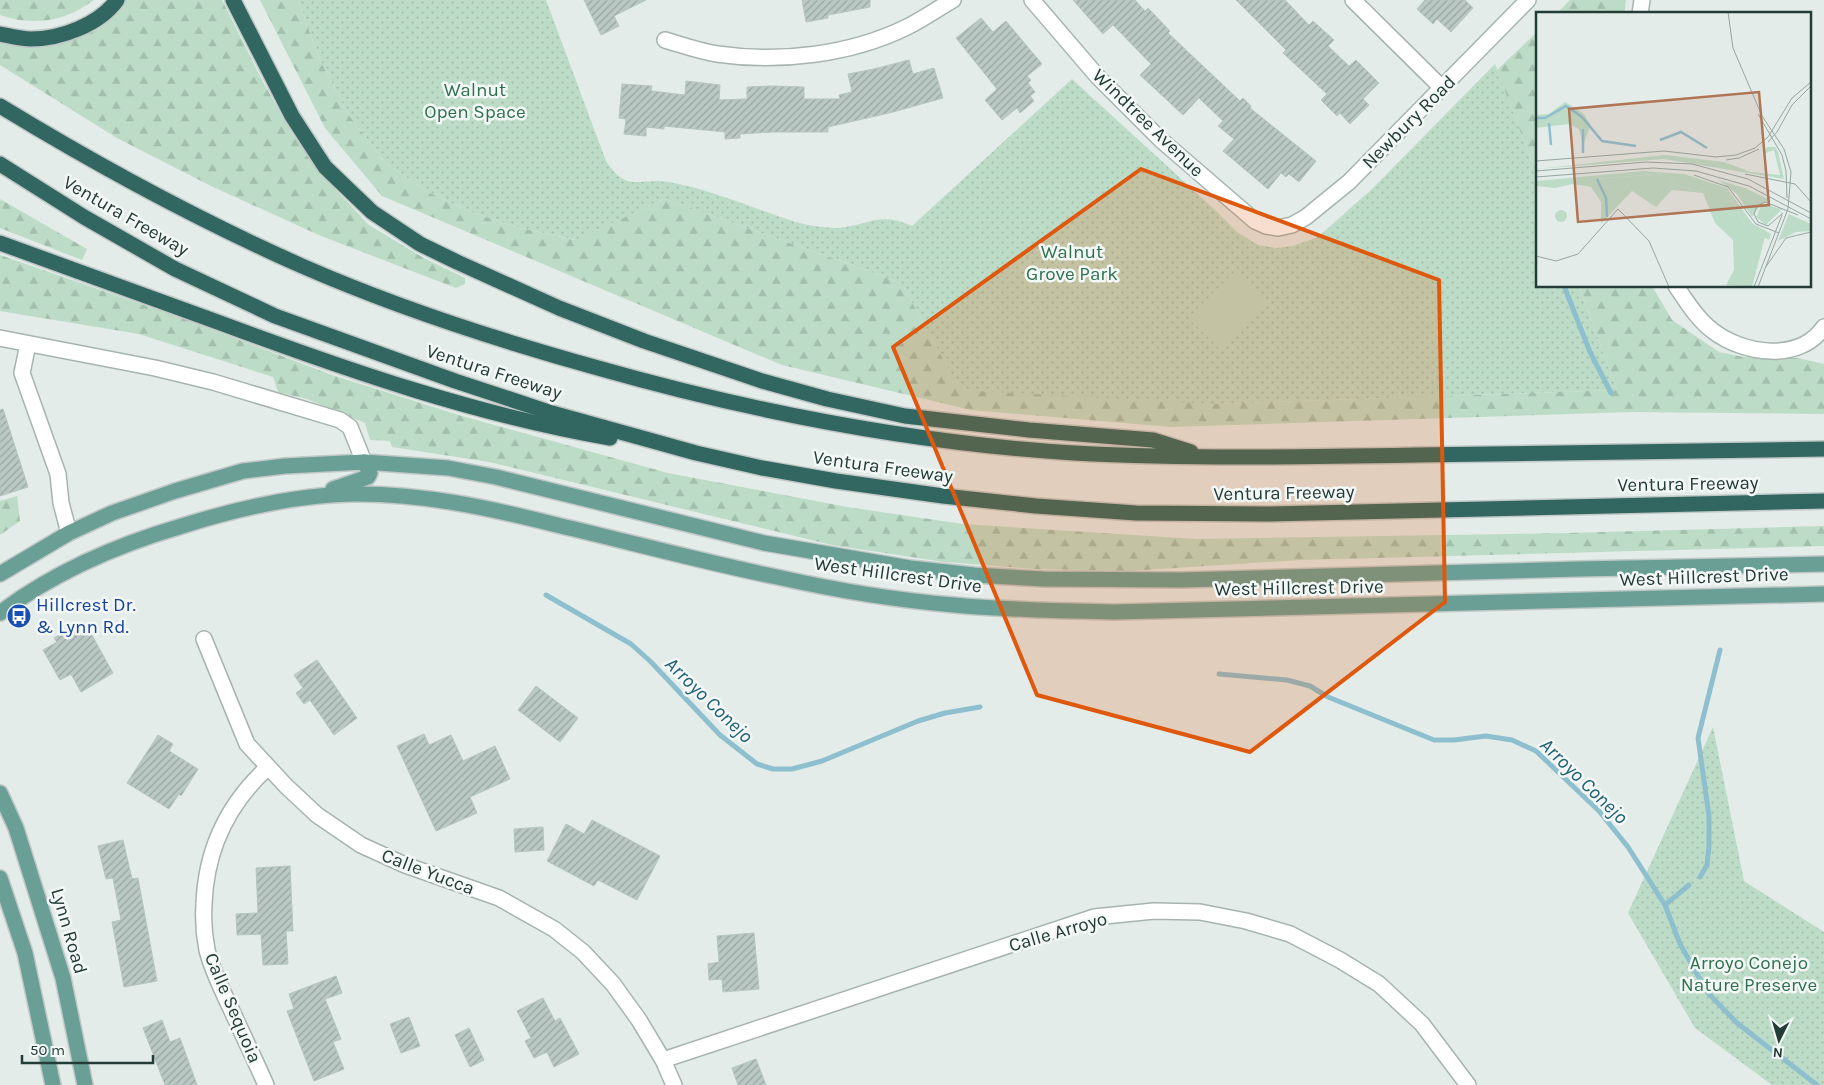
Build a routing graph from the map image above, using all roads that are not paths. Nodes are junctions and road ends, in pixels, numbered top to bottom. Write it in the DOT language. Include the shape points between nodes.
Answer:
graph roads {
  1 [pos="117,0"];
  2 [pos="233,0"];
  3 [pos="952,0"];
  4 [pos="1032,0"];
  5 [pos="1353,0"];
  6 [pos="1528,0"];
  7 [pos="0,34"];
  8 [pos="665,40"];
  9 [pos="1442,88"];
  10 [pos="0,106"];
  11 [pos="0,164"];
  12 [pos="1278,228"];
  13 [pos="0,243"];
  14 [pos="1677,288"];
  15 [pos="1824,327"];
  16 [pos="0,338"];
  17 [pos="28,344"];
  18 [pos="1824,449"];
  19 [pos="696,453"];
  20 [pos="1209,458"];
  21 [pos="364,462"];
  22 [pos="306,498"];
  23 [pos="1824,501"];
  24 [pos="69,533"];
  25 [pos="1824,564"];
  26 [pos="0,574"];
  27 [pos="1824,594"];
  28 [pos="0,613"];
  29 [pos="204,638"];
  30 [pos="267,768"];
  31 [pos="0,793"];
  32 [pos="0,878"];
  33 [pos="663,1060"];
  34 [pos="54,1085"];
  35 [pos="85,1085"];
  36 [pos="266,1085"];
  37 [pos="674,1085"];
  38 [pos="1468,1085"];
  1 -- 7 [label="highway" via="90,23 59,35 31,39"];
  2 -- 20 [label="highway" via="292,116 325,167 372,212 420,244 457,262 644,341 827,399 905,416 1153,440"];
  3 -- 8 [label="street" via="887,36 842,49 801,55 716,54"];
  4 -- 12 [label="street, Windtree Avenue" via="1098,77 1161,140 1255,221"];
  5 -- 9 [label="street"];
  6 -- 9 [label="street, Newbury Road"];
  9 -- 12 [label="street, Newbury Road" via="1349,182 1306,217"];
  10 -- 20 [label="highway, Ventura Freeway" via="96,162 241,238 405,307 550,354 667,388 895,433 1072,453"];
  11 -- 19 [label="highway, Ventura Freeway" via="175,269 275,316 544,410"];
  13 -- 19 [label="highway" via="356,372 457,403 560,429"];
  14 -- 15 [label="street" via="1711,330 1745,348 1782,351 1818,336"];
  16 -- 17 [label="street"];
  17 -- 21 [label="street" via="213,382 340,420 350,427"];
  17 -- 24 [label="street" via="22,373 58,474"];
  18 -- 20 [label="highway, Ventura Freeway"];
  19 -- 23 [label="highway, Ventura Freeway" via="836,481 943,496 1136,513 1268,514"];
  21 -- 22 [label="main road" via="370,473 368,478"];
  21 -- 24 [label="main road, West Hillcrest Drive" via="243,471 153,498"];
  21 -- 25 [label="main road, West Hillcrest Drive" via="448,468 764,543 910,568 974,575 1181,580"];
  22 -- 27 [label="main road, West Hillcrest Drive" via="352,494 465,504 776,577 954,605 1115,612"];
  22 -- 28 [label="main road, West Hillcrest Drive" via="238,511 122,546 43,584"];
  24 -- 26 [label="main road, West Hillcrest Drive"];
  29 -- 30 [label="street, Calle Yucca" via="247,744"];
  30 -- 33 [label="street, Calle Yucca" via="317,815 361,845 405,865 499,898 554,929 583,952 613,984"];
  30 -- 36 [label="street, Calle Sequoia" via="235,803 220,830 204,890 207,950"];
  31 -- 35 [label="main road, Lynn Road" via="16,828 64,978"];
  32 -- 34 [label="main road" via="25,953"];
  33 -- 37 [label="street, Calle Yucca"];
  33 -- 38 [label="street, Calle Arroyo" via="1094,917 1154,911 1200,912 1290,934 1379,984 1422,1024"];
}
